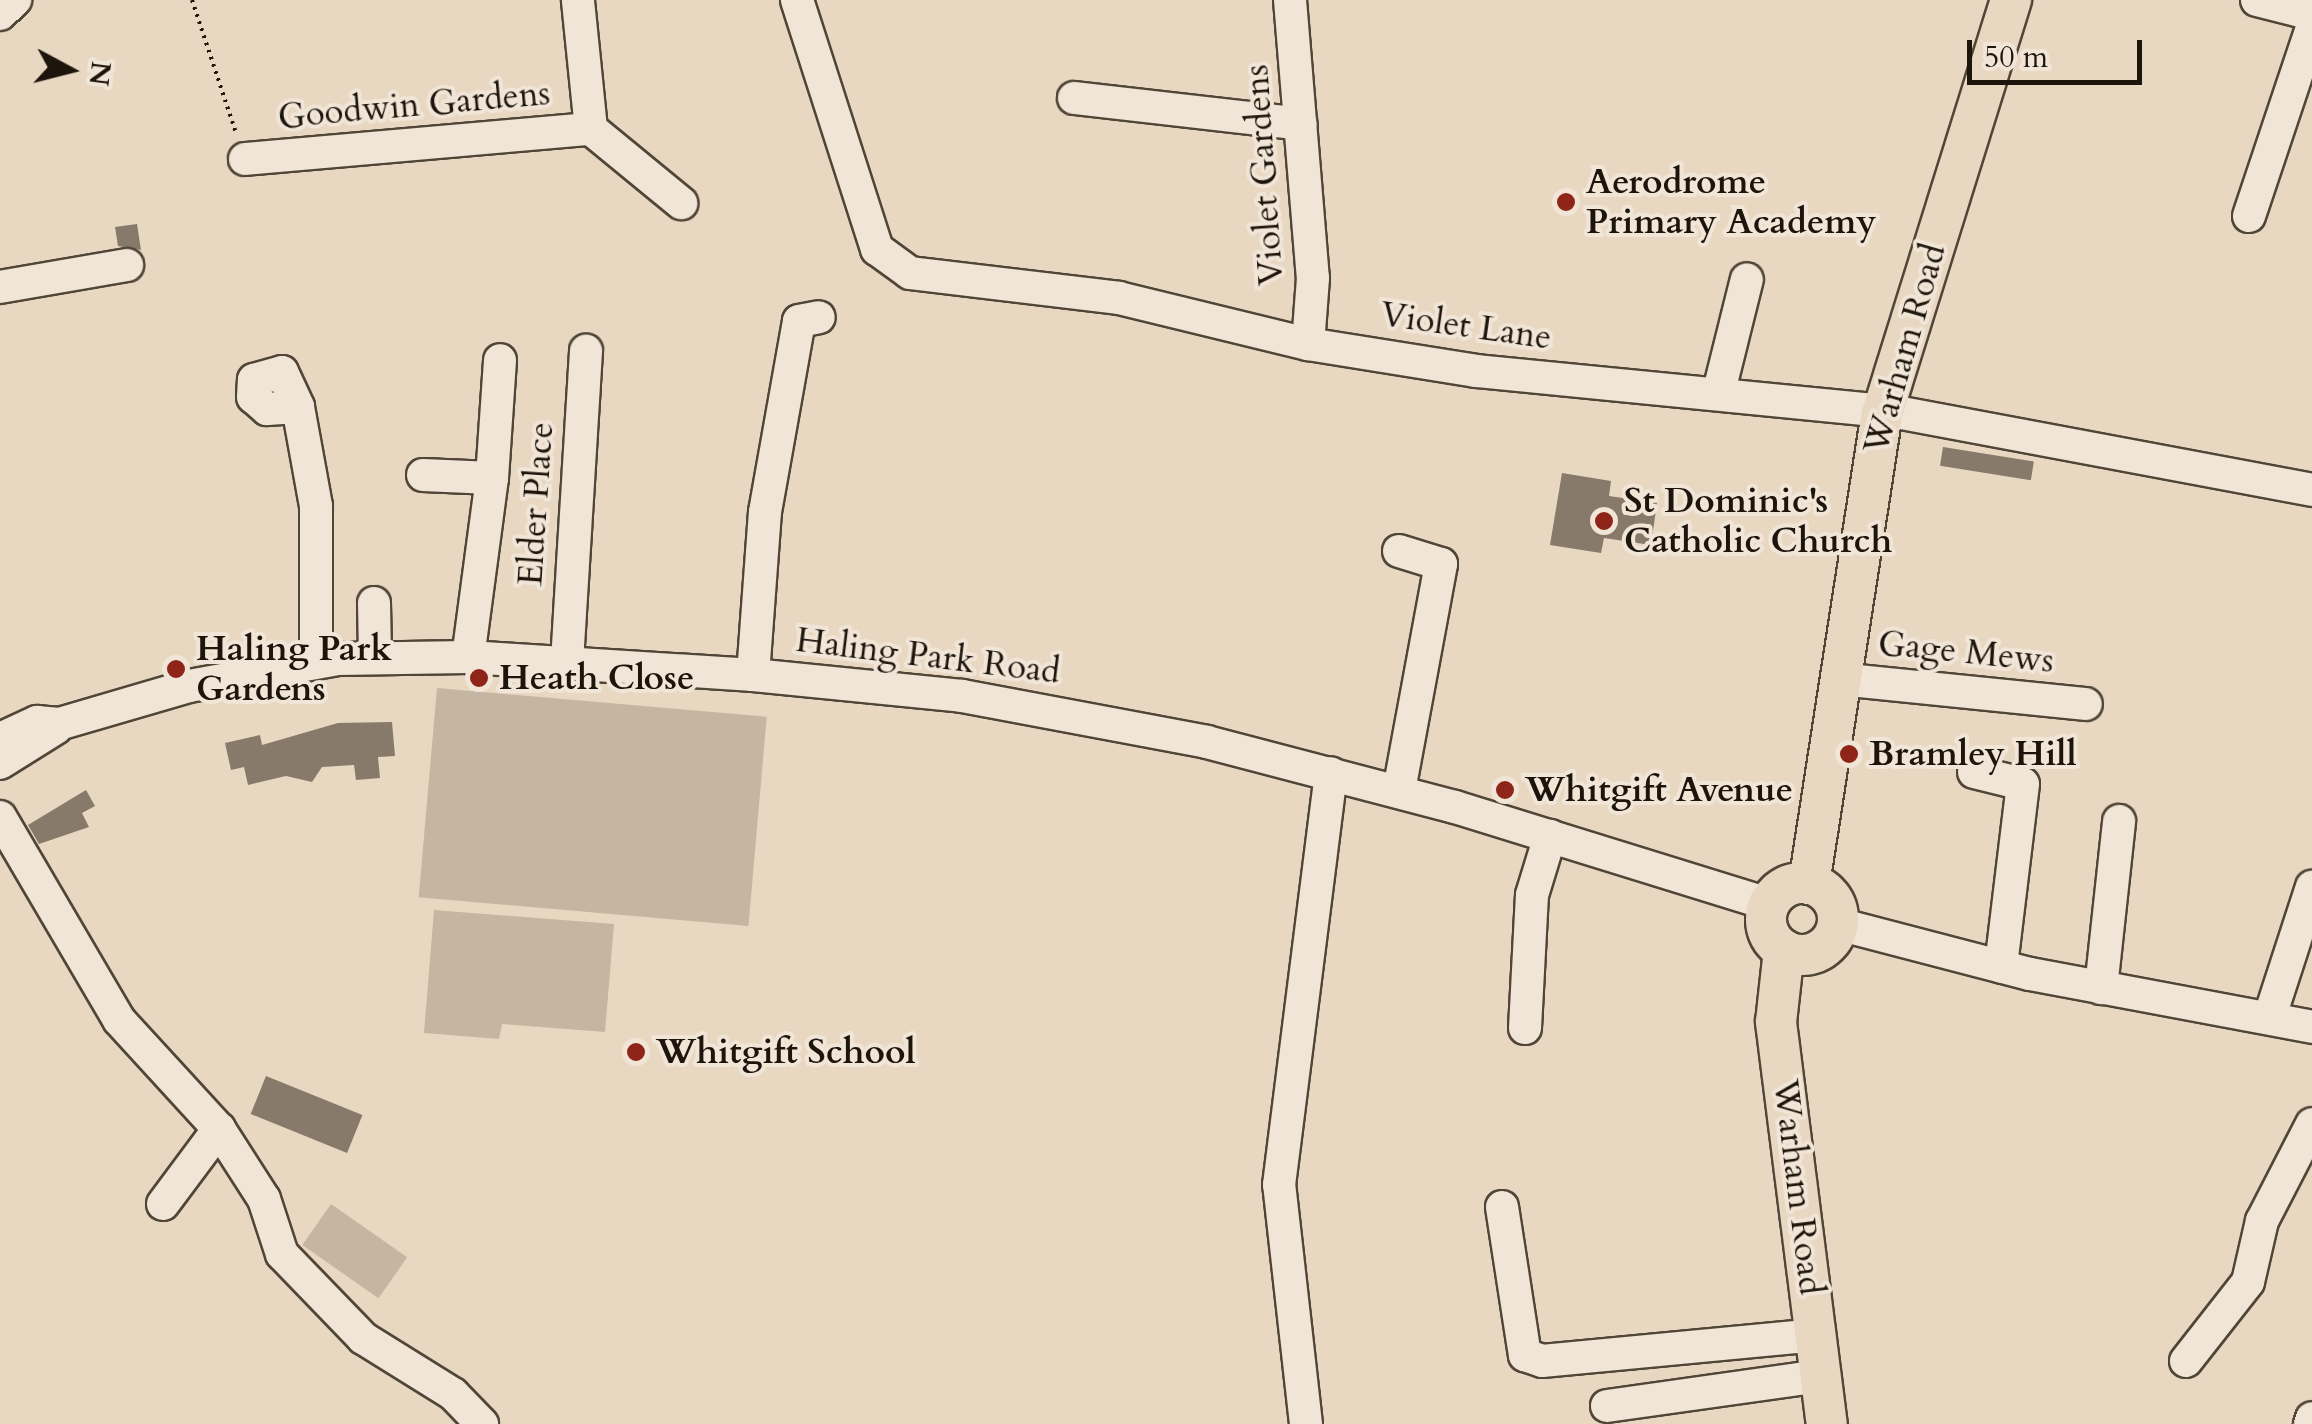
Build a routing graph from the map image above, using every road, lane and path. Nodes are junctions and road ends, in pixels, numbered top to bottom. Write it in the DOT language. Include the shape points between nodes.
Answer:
graph roads {
  1 [pos="15,0"];
  2 [pos="192,0"];
  3 [pos="578,0"];
  4 [pos="797,0"];
  5 [pos="1290,0"];
  6 [pos="2011,0"];
  7 [pos="2257,0"];
  8 [pos="0,14"];
  9 [pos="2312,14"];
  10 [pos="2312,28"];
  11 [pos="1074,98"];
  12 [pos="1301,124"];
  13 [pos="591,129"];
  14 [pos="244,159"];
  15 [pos="681,203"];
  16 [pos="2249,216"];
  17 [pos="127,265"];
  18 [pos="1747,279"];
  19 [pos="0,286"];
  20 [pos="819,317"];
  21 [pos="1308,344"];
  22 [pos="586,351"];
  23 [pos="500,360"];
  24 [pos="1719,391"];
  25 [pos="298,407"];
  26 [pos="1882,414"];
  27 [pos="423,475"];
  28 [pos="492,478"];
  29 [pos="2312,490"];
  30 [pos="1399,550"];
  31 [pos="374,603"];
  32 [pos="374,656"];
  33 [pos="468,657"];
  34 [pos="316,662"];
  35 [pos="567,662"];
  36 [pos="753,676"];
  37 [pos="1839,679"];
  38 [pos="2086,704"];
  39 [pos="59,724"];
  40 [pos="0,739"];
  41 [pos="0,763"];
  42 [pos="1974,772"];
  43 [pos="1331,773"];
  44 [pos="1399,791"];
  45 [pos="0,817"];
  46 [pos="2119,821"];
  47 [pos="1550,836"];
  48 [pos="1809,884"];
  49 [pos="2312,887"];
  50 [pos="1769,904"];
  51 [pos="1838,924"];
  52 [pos="1784,950"];
  53 [pos="2000,967"];
  54 [pos="2101,988"];
  55 [pos="2270,1016"];
  56 [pos="1525,1028"];
  57 [pos="2312,1028"];
  58 [pos="2312,1124"];
  59 [pos="219,1128"];
  60 [pos="163,1204"];
  61 [pos="1502,1207"];
  62 [pos="1817,1335"];
  63 [pos="2186,1361"];
  64 [pos="1821,1376"];
  65 [pos="1608,1406"];
  66 [pos="482,1424"];
  67 [pos="1306,1424"];
  68 [pos="1828,1424"];
  1 -- 8 [label="street"];
  2 -- 14 [label="path"];
  3 -- 13 [label="street, Goodwin Gardens"];
  4 -- 21 [label="street, Violet Lane" via="877,249 892,266 1119,298"];
  5 -- 12 [label="street, Violet Gardens"];
  6 -- 26 [label="main road, Warham Road"];
  7 -- 9 [label="street"];
  10 -- 16 [label="street"];
  11 -- 12 [label="street"];
  12 -- 21 [label="street, Violet Gardens" via="1314,278"];
  13 -- 14 [label="street, Goodwin Gardens"];
  13 -- 15 [label="street, Goodwin Gardens"];
  17 -- 19 [label="street"];
  18 -- 24 [label="street"];
  20 -- 36 [label="street" via="799,321 764,512"];
  21 -- 24 [label="street, Violet Lane" via="1476,370"];
  22 -- 35 [label="street, Elder Place"];
  23 -- 28 [label="street"];
  24 -- 26 [label="street, Violet Lane"];
  25 -- 34 [label="street" via="316,506"];
  26 -- 29 [label="street, Violet Lane"];
  26 -- 37 [label="main road, Warham Road"];
  27 -- 28 [label="street"];
  28 -- 33 [label="street"];
  30 -- 44 [label="street" via="1441,564"];
  31 -- 32 [label="street"];
  32 -- 33 [label="street, Haling Park Road"];
  32 -- 34 [label="street, Haling Park Road"];
  33 -- 35 [label="street, Haling Park Road"];
  34 -- 39 [label="street, Haling Park Road" via="188,686"];
  35 -- 36 [label="street, Haling Park Road"];
  36 -- 43 [label="street, Haling Park Road" via="1033,707"];
  37 -- 38 [label="street, Gage Mews"];
  37 -- 48 [label="main road, Warham Road"];
  39 -- 40 [label="street, Haling Park Road" via="37,722"];
  39 -- 41 [label="street, Haling Park Road"];
  42 -- 53 [label="street" via="2022,784"];
  43 -- 44 [label="street, Haling Park Road"];
  43 -- 67 [label="street" via="1279,1185"];
  44 -- 47 [label="street, Haling Park Road"];
  45 -- 59 [label="street" via="134,1042"];
  46 -- 54 [label="street"];
  47 -- 50 [label="street, Haling Park Road"];
  47 -- 56 [label="street" via="1532,895"];
  48 -- 50 [label="main road" via="1778,891"];
  48 -- 51 [label="main road" via="1834,903"];
  49 -- 55 [label="street"];
  50 -- 52 [label="main road" via="1766,922"];
  51 -- 52 [label="main road" via="1822,949"];
  51 -- 53 [label="street"];
  52 -- 62 [label="main road, Warham Road" via="1776,1022"];
  53 -- 54 [label="street"];
  54 -- 55 [label="street"];
  55 -- 57 [label="street"];
  58 -- 63 [label="street" via="2262,1221 2248,1282"];
  59 -- 60 [label="street"];
  59 -- 66 [label="street" via="298,1274 364,1338 453,1394"];
  61 -- 62 [label="street" via="1525,1355 1558,1360"];
  62 -- 64 [label="main road, Warham Road"];
  64 -- 65 [label="street"];
  64 -- 68 [label="main road, Warham Road"];
}
